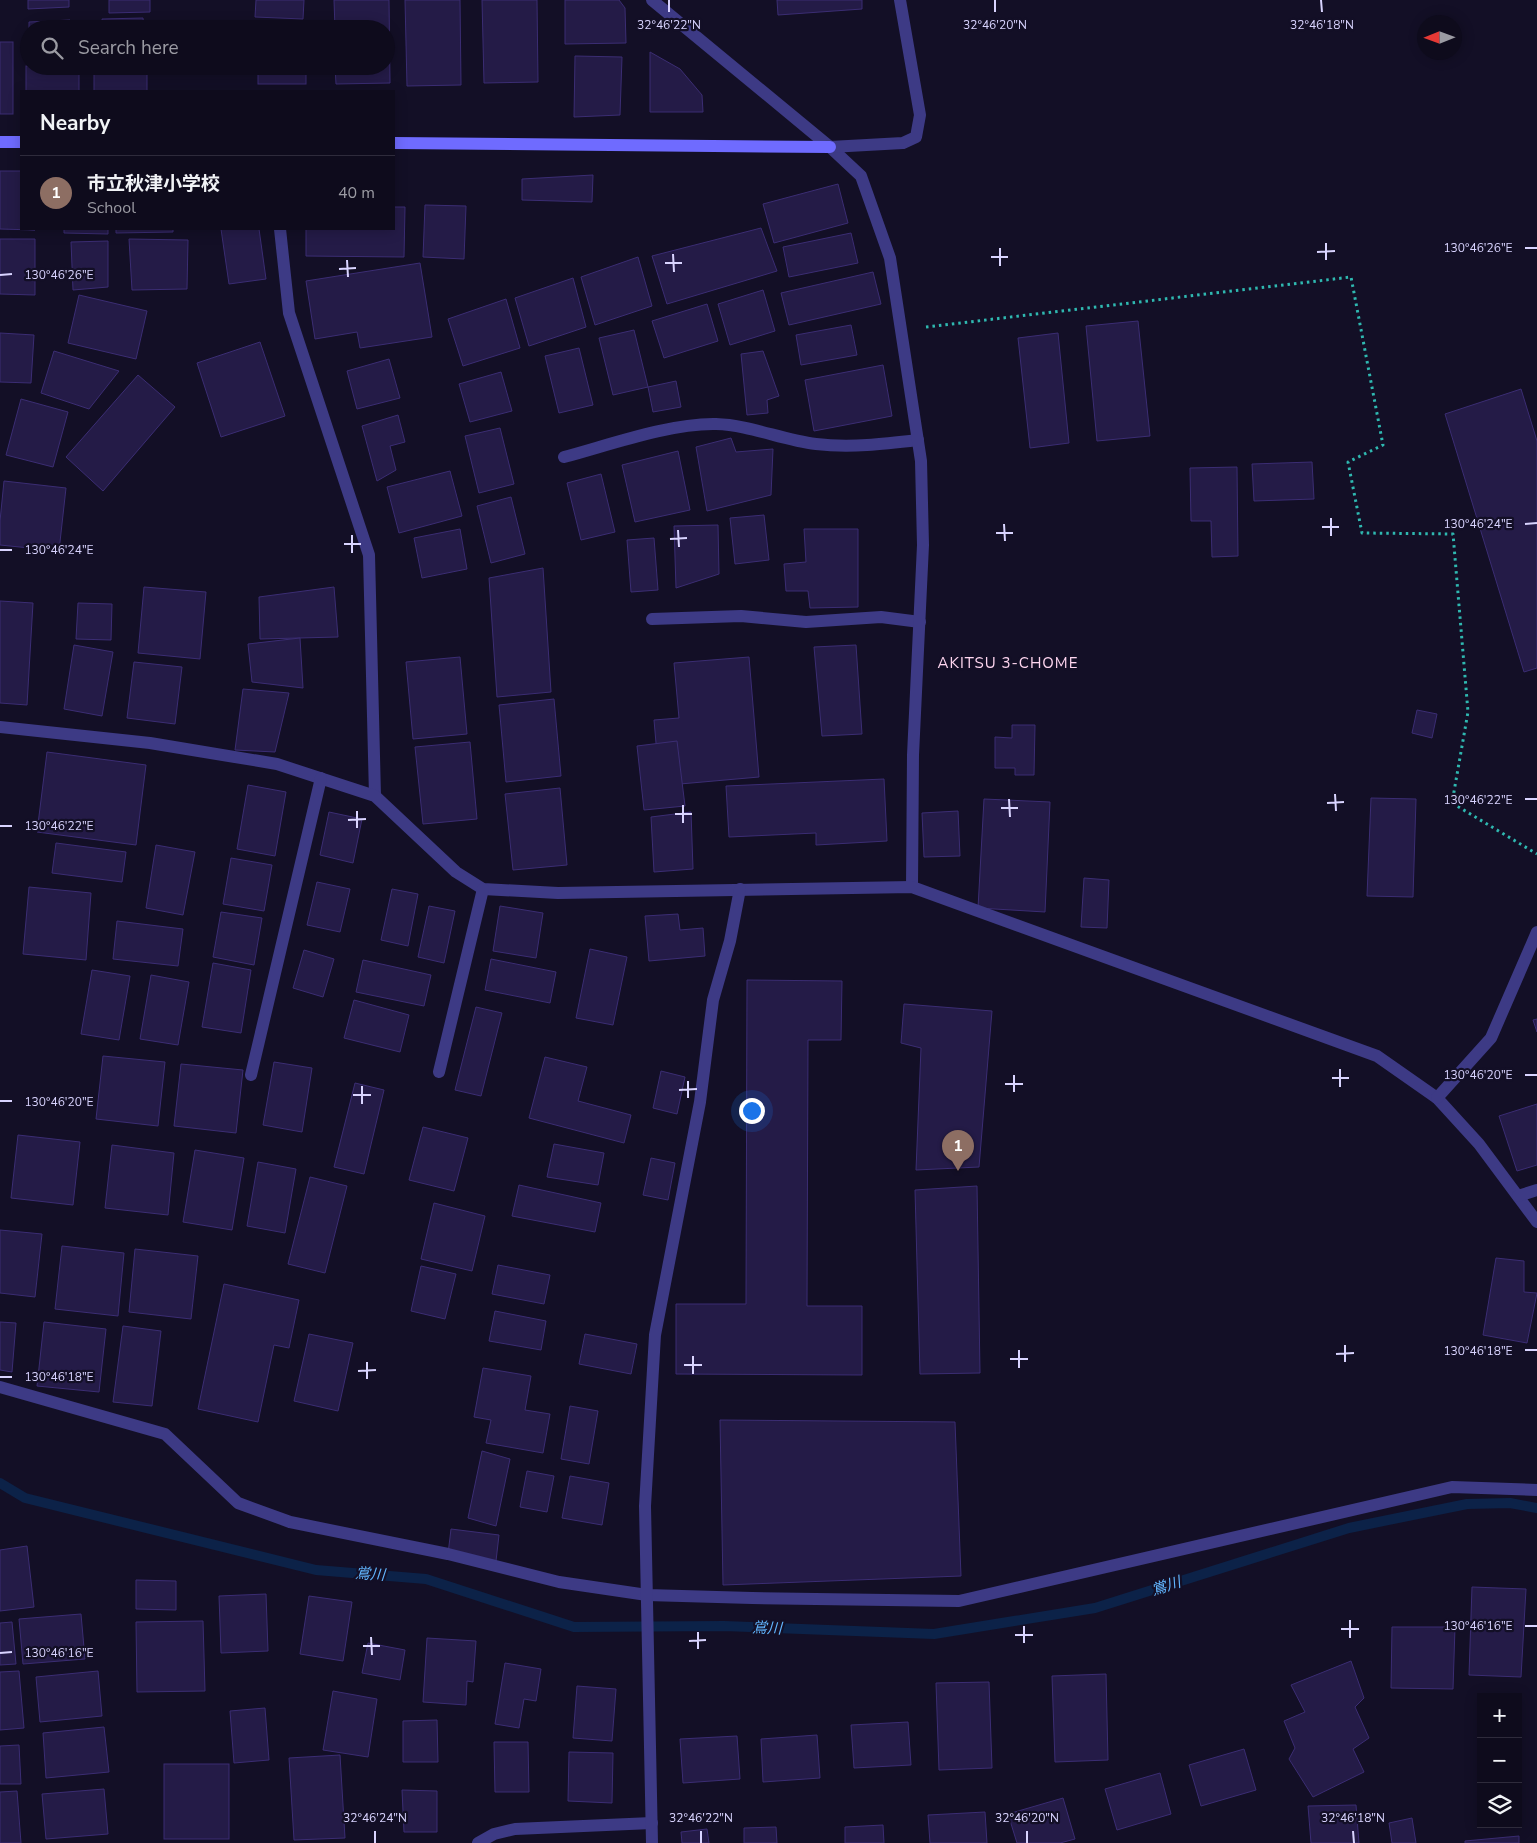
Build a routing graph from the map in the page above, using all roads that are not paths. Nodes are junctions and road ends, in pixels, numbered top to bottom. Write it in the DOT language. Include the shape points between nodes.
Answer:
graph roads {
  1 [pos="652,0"];
  2 [pos="900,0"];
  3 [pos="0,142"];
  4 [pos="20,142"];
  5 [pos="395,142"];
  6 [pos="830,146"];
  7 [pos="280,230"];
  8 [pos="918,440"];
  9 [pos="564,457"];
  10 [pos="652,619"];
  11 [pos="920,622"];
  12 [pos="0,727"];
  13 [pos="321,778"];
  14 [pos="375,796"];
  15 [pos="912,887"];
  16 [pos="483,889"];
  17 [pos="740,889"];
  18 [pos="1537,932"];
  19 [pos="439,1072"];
  20 [pos="251,1075"];
  21 [pos="1437,1098"];
  22 [pos="1537,1190"];
  23 [pos="1518,1196"];
  24 [pos="1537,1222"];
  25 [pos="0,1387"];
  26 [pos="1537,1490"];
  27 [pos="647,1599"];
  28 [pos="652,1823"];
  29 [pos="478,1843"];
  30 [pos="652,1843"];
  1 -- 6 [label="street"];
  2 -- 6 [label="street" via="920,115 916,137 903,143"];
  3 -- 4 [label="street"];
  5 -- 6 [label="street"];
  6 -- 8 [label="street" via="861,176 890,258"];
  7 -- 14 [label="street" via="289,313 369,555"];
  8 -- 9 [label="street" via="840,446 717,424 691,425"];
  8 -- 11 [label="street" via="923,545"];
  10 -- 11 [label="street" via="741,616 806,622 880,617"];
  11 -- 15 [label="street" via="913,755"];
  12 -- 13 [label="street" via="150,743 276,764"];
  13 -- 14 [label="street"];
  13 -- 20 [label="street"];
  14 -- 16 [label="street" via="456,872"];
  15 -- 17 [label="street"];
  15 -- 21 [label="street" via="1377,1056"];
  16 -- 17 [label="street" via="558,893"];
  16 -- 19 [label="street"];
  17 -- 27 [label="street" via="730,942 713,1000 700,1102 655,1335 645,1506"];
  18 -- 21 [label="street" via="1491,1038"];
  21 -- 23 [label="street" via="1479,1144"];
  22 -- 23 [label="street"];
  23 -- 24 [label="street"];
  25 -- 27 [label="street" via="165,1434 238,1503 290,1522"];
  26 -- 27 [label="street" via="1452,1487 959,1601"];
  27 -- 28 [label="street"];
  28 -- 29 [label="street" via="515,1829 494,1834"];
  28 -- 30 [label="street"];
}
